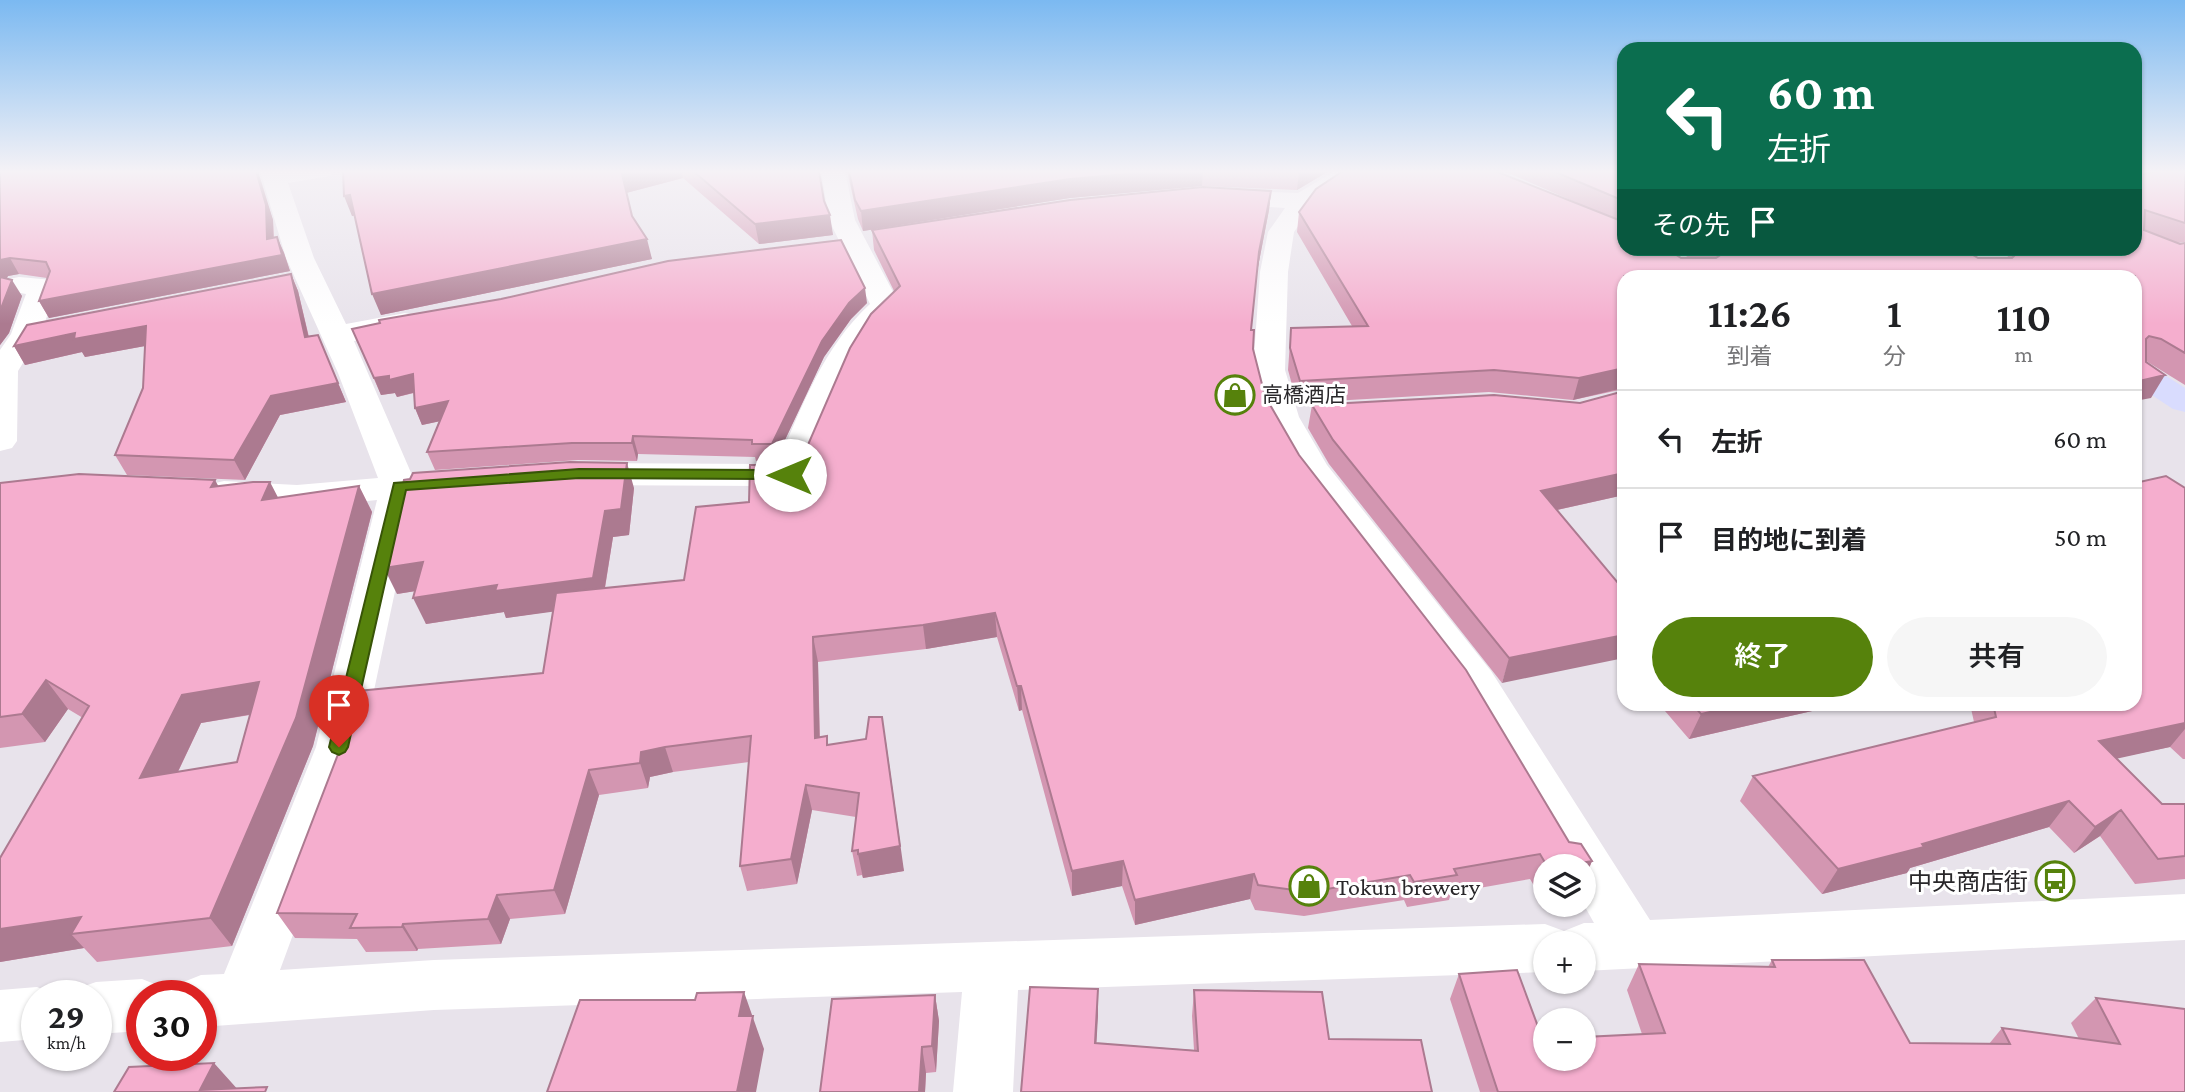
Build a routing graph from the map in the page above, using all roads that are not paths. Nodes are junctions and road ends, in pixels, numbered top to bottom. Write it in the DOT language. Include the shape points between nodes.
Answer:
graph roads {
  1 [pos="283,222"];
  2 [pos="843,222"];
  3 [pos="1289,222"];
  4 [pos="19,285"];
  5 [pos="427,318"];
  6 [pos="335,335"];
  7 [pos="2142,374"];
  8 [pos="2185,402"];
  9 [pos="0,441"];
  10 [pos="551,476"];
  11 [pos="482,480"];
  12 [pos="400,486"];
  13 [pos="190,491"];
  14 [pos="2185,917"];
  15 [pos="1636,945"];
  16 [pos="1596,947"];
  17 [pos="1533,948"];
  18 [pos="992,967"];
  19 [pos="222,999"];
  20 [pos="21,1014"];
  21 [pos="0,1016"];
  22 [pos="983,1092"];
  1 -- 6 [label="street" via="295,281"];
  2 -- 10 [label="street" via="885,305 860,329 835,369 790,475"];
  3 -- 15 [label="street" via="1282,232 1274,272 1269,370 1295,416 1311,469 1476,682"];
  4 -- 9 [label="street" via="43,286 40,331 2,371"];
  5 -- 6 [label="street"];
  6 -- 12 [label="street"];
  7 -- 8 [label="main road"];
  11 -- 12 [label="street"];
  12 -- 13 [label="street" via="298,496"];
  12 -- 19 [label="street" via="339,747"];
  14 -- 15 [label="street"];
  15 -- 16 [label="street"];
  17 -- 18 [label="street"];
  18 -- 19 [label="street" via="434,985"];
  18 -- 22 [label="street"];
  20 -- 21 [label="street"];
}
